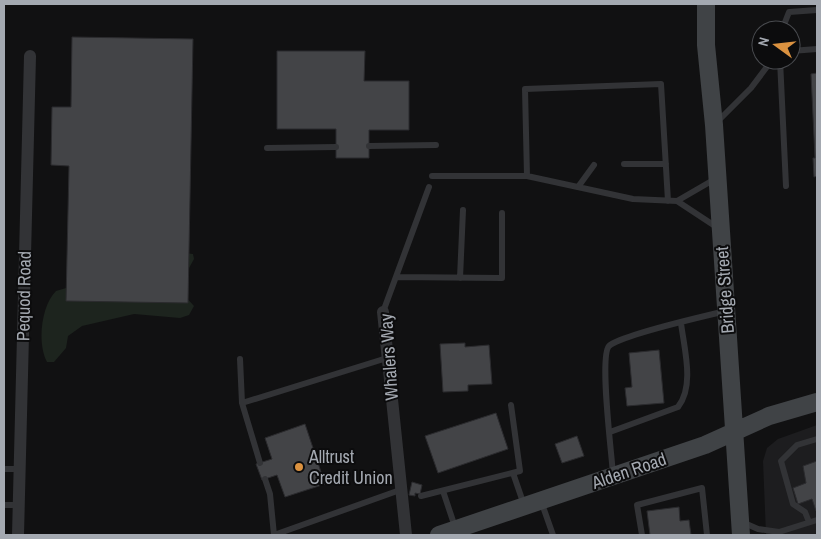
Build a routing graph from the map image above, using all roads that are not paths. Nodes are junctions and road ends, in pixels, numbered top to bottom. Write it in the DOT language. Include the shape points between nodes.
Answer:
graph roads {
  1 [pos="694,4"];
  2 [pos="706,4"];
  3 [pos="817,10"];
  4 [pos="786,20"];
  5 [pos="706,45"];
  6 [pos="817,49"];
  7 [pos="801,50"];
  8 [pos="30,56"];
  9 [pos="764,70"];
  10 [pos="780,70"];
  11 [pos="714,126"];
  12 [pos="436,145"];
  13 [pos="369,146"];
  14 [pos="336,147"];
  15 [pos="267,148"];
  16 [pos="624,164"];
  17 [pos="666,164"];
  18 [pos="594,165"];
  19 [pos="432,176"];
  20 [pos="527,176"];
  21 [pos="716,179"];
  22 [pos="786,186"];
  23 [pos="429,187"];
  24 [pos="578,187"];
  25 [pos="668,201"];
  26 [pos="677,201"];
  27 [pos="463,210"];
  28 [pos="502,213"];
  29 [pos="721,230"];
  30 [pos="396,277"];
  31 [pos="460,278"];
  32 [pos="726,311"];
  33 [pos="383,312"];
  34 [pos="682,323"];
  35 [pos="387,358"];
  36 [pos="240,359"];
  37 [pos="242,402"];
  38 [pos="817,402"];
  39 [pos="511,405"];
  40 [pos="733,431"];
  41 [pos="610,432"];
  42 [pos="817,439"];
  43 [pos="260,463"];
  44 [pos="4,469"];
  45 [pos="20,469"];
  46 [pos="513,473"];
  47 [pos="613,476"];
  48 [pos="265,480"];
  49 [pos="400,490"];
  50 [pos="443,491"];
  51 [pos="421,496"];
  52 [pos="541,500"];
  53 [pos="4,505"];
  54 [pos="19,505"];
  55 [pos="524,506"];
  56 [pos="817,520"];
  57 [pos="809,522"];
  58 [pos="740,528"];
  59 [pos="457,532"];
  60 [pos="777,534"];
  61 [pos="18,535"];
  62 [pos="274,535"];
  63 [pos="406,535"];
  64 [pos="439,535"];
  65 [pos="553,535"];
  66 [pos="642,535"];
  67 [pos="707,535"];
  1 -- 5 [label="street, Bridge Street"];
  2 -- 5 [label="street, Bridge Street"];
  3 -- 4 [label="lane" via="789,12"];
  5 -- 11 [label="street, Bridge Street"];
  6 -- 7 [label="lane"];
  8 -- 45 [label="street, Pequod Road"];
  9 -- 11 [label="lane"];
  10 -- 22 [label="lane"];
  11 -- 21 [label="street, Bridge Street"];
  12 -- 13 [label="lane"];
  14 -- 15 [label="lane"];
  16 -- 17 [label="lane"];
  17 -- 20 [label="lane" via="661,84 525,89"];
  17 -- 25 [label="lane"];
  18 -- 24 [label="lane"];
  19 -- 20 [label="lane"];
  20 -- 24 [label="lane"];
  21 -- 26 [label="lane"];
  21 -- 29 [label="street, Bridge Street"];
  23 -- 30 [label="lane, Whalers Way"];
  24 -- 25 [label="lane" via="633,199"];
  25 -- 26 [label="lane"];
  26 -- 29 [label="lane"];
  27 -- 31 [label="lane"];
  28 -- 31 [label="lane" via="502,278"];
  29 -- 32 [label="street, Bridge Street"];
  30 -- 31 [label="lane"];
  30 -- 33 [label="lane, Whalers Way"];
  32 -- 34 [label="lane"];
  32 -- 40 [label="street, Bridge Street"];
  33 -- 35 [label="street, Whalers Way"];
  34 -- 41 [label="lane" via="687,388 684,400 678,407"];
  34 -- 41 [label="lane" via="610,345 604,359"];
  35 -- 37 [label="lane"];
  35 -- 49 [label="street, Whalers Way"];
  36 -- 37 [label="lane"];
  37 -- 43 [label="lane"];
  38 -- 40 [label="street, Alden Road"];
  39 -- 46 [label="lane" via="520,471"];
  40 -- 47 [label="street, Alden Road" via="705,445"];
  40 -- 58 [label="street, Bridge Street"];
  41 -- 47 [label="lane"];
  42 -- 57 [label="lane" via="797,445 781,462 793,504 806,512"];
  44 -- 45 [label="lane"];
  45 -- 54 [label="street, Pequod Road"];
  46 -- 50 [label="lane"];
  46 -- 55 [label="lane"];
  47 -- 52 [label="street, Alden Road"];
  48 -- 62 [label="lane" via="270,494"];
  49 -- 62 [label="lane"];
  49 -- 63 [label="street, Whalers Way"];
  50 -- 51 [label="lane"];
  50 -- 59 [label="lane"];
  52 -- 55 [label="street, Alden Road"];
  52 -- 65 [label="lane"];
  53 -- 54 [label="lane"];
  54 -- 61 [label="street, Pequod Road"];
  55 -- 59 [label="street, Alden Road"];
  56 -- 57 [label="lane"];
  57 -- 60 [label="lane"];
  58 -- 60 [label="lane" via="758,528"];
  59 -- 64 [label="street, Alden Road"];
  66 -- 67 [label="lane" via="637,505 702,488"];
}
